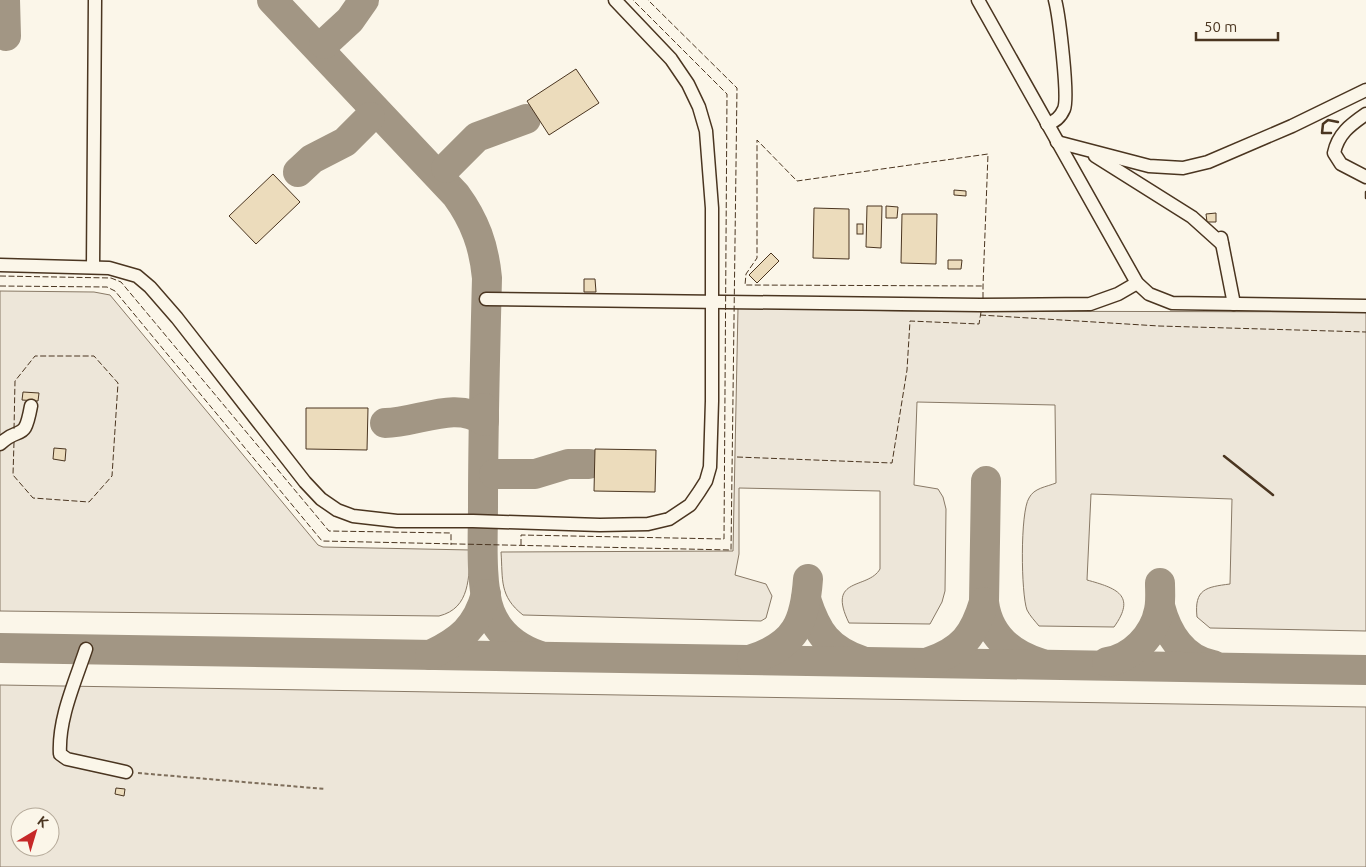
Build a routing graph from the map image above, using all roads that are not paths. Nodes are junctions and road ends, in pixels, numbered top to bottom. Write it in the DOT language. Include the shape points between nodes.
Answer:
graph roads {
  1 [pos="95,0"];
  2 [pos="615,0"];
  3 [pos="978,0"];
  4 [pos="1055,0"];
  5 [pos="1366,90"];
  6 [pos="1366,114"];
  7 [pos="1047,124"];
  8 [pos="1057,142"];
  9 [pos="1083,149"];
  10 [pos="1366,177"];
  11 [pos="0,265"];
  12 [pos="93,267"];
  13 [pos="1136,283"];
  14 [pos="486,299"];
  15 [pos="711,302"];
  16 [pos="1234,304"];
  17 [pos="1366,306"];
  18 [pos="31,406"];
  19 [pos="0,444"];
  20 [pos="86,649"];
  21 [pos="126,772"];
  1 -- 12 [label="lane"];
  2 -- 15 [label="lane" via="671,58 699,108 706,131 710,170"];
  3 -- 7 [label="lane"];
  4 -- 7 [label="lane" via="1059,15 1064,108 1055,121"];
  5 -- 9 [label="lane" via="1208,162 1183,168 1149,166"];
  6 -- 10 [label="lane" via="1346,130 1337,141 1334,153 1341,164"];
  7 -- 8 [label="lane"];
  8 -- 9 [label="lane"];
  8 -- 13 [label="lane"];
  9 -- 16 [label="lane" via="1192,217 1221,239"];
  11 -- 12 [label="lane"];
  12 -- 15 [label="lane" via="126,272 150,287 321,499 353,516 397,521 640,524 669,519 685,508 700,492 710,467"];
  13 -- 15 [label="lane" via="1118,294 1090,304"];
  13 -- 16 [label="lane" via="1158,299 1172,303"];
  14 -- 15 [label="lane"];
  16 -- 17 [label="lane"];
  18 -- 19 [label="lane" via="24,431"];
  20 -- 21 [label="lane" via="59,740 60,754 67,760"];
}
